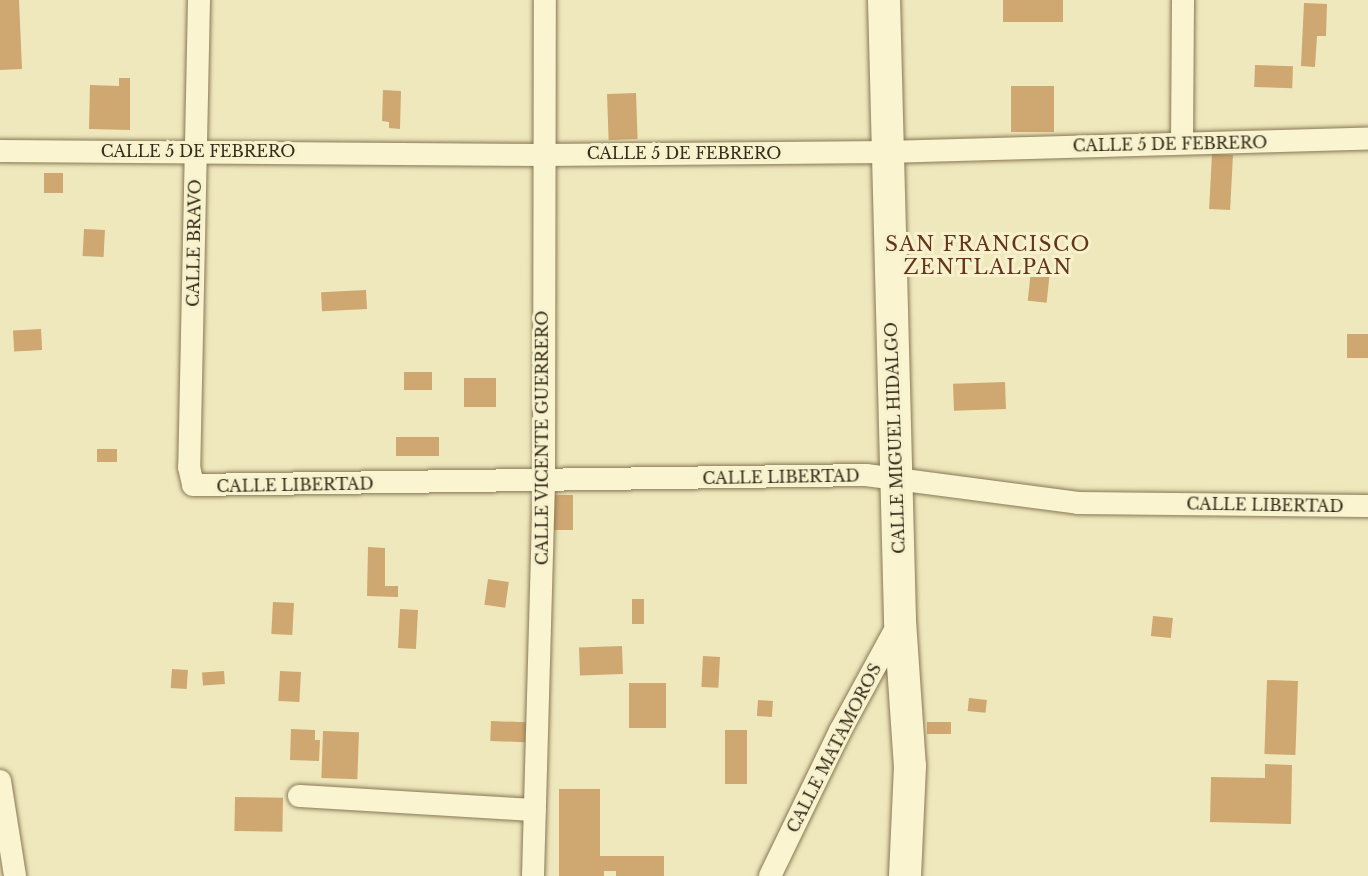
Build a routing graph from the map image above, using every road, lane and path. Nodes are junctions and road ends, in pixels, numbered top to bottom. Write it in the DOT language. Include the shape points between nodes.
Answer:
graph roads {
  1 [pos="199,0"];
  2 [pos="545,0"];
  3 [pos="884,0"];
  4 [pos="1184,0"];
  5 [pos="1368,139"];
  6 [pos="1182,143"];
  7 [pos="0,151"];
  8 [pos="196,151"];
  9 [pos="888,152"];
  10 [pos="543,154"];
  11 [pos="544,480"];
  12 [pos="897,480"];
  13 [pos="193,485"];
  14 [pos="1368,506"];
  15 [pos="900,621"];
  16 [pos="0,781"];
  17 [pos="299,796"];
  18 [pos="535,810"];
  19 [pos="15,876"];
  20 [pos="533,876"];
  21 [pos="770,876"];
  22 [pos="905,876"];
  1 -- 8 [label="street, CALLE BRAVO"];
  2 -- 10 [label="street, CALLE VICENTE GUERRERO"];
  3 -- 9 [label="street, CALLE MIGUEL HIDALGO"];
  4 -- 6 [label="street"];
  5 -- 6 [label="street, CALLE 5 DE FEBRERO"];
  6 -- 9 [label="street, CALLE 5 DE FEBRERO"];
  7 -- 8 [label="street, CALLE 5 DE FEBRERO"];
  8 -- 10 [label="street, CALLE 5 DE FEBRERO"];
  8 -- 13 [label="street, CALLE BRAVO" via="189,467"];
  9 -- 10 [label="street, CALLE 5 DE FEBRERO"];
  9 -- 12 [label="street, CALLE MIGUEL HIDALGO"];
  10 -- 11 [label="street, CALLE VICENTE GUERRERO"];
  11 -- 12 [label="street, CALLE LIBERTAD" via="866,476"];
  11 -- 13 [label="street, CALLE LIBERTAD"];
  11 -- 18 [label="street, CALLE VICENTE GUERRERO"];
  12 -- 14 [label="street, CALLE LIBERTAD" via="1078,503"];
  12 -- 15 [label="street, CALLE MIGUEL HIDALGO"];
  15 -- 21 [label="street, CALLE MATAMOROS" via="840,731"];
  15 -- 22 [label="street, CALLE MIGUEL HIDALGO" via="910,766"];
  16 -- 19 [label="street"];
  17 -- 18 [label="street"];
  18 -- 20 [label="street, CALLE VICENTE GUERRERO"];
}
